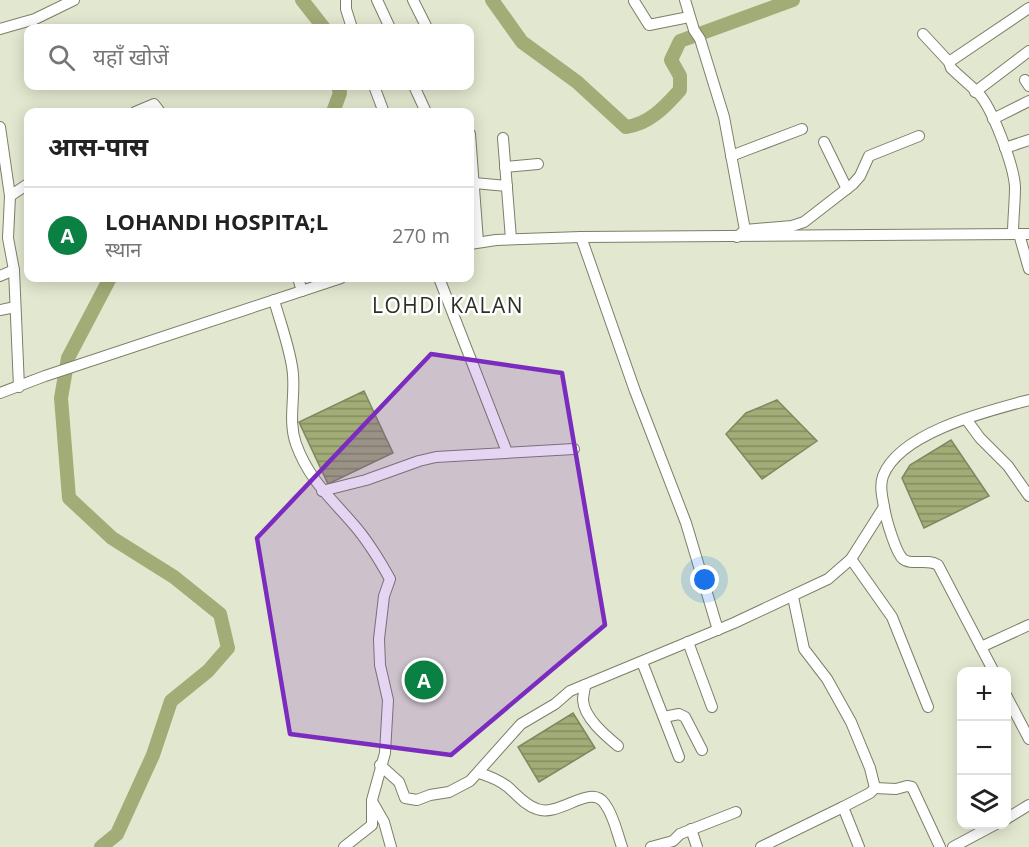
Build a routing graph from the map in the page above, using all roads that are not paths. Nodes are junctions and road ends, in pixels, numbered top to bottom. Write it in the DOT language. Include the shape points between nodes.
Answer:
graph roads {
  1 [pos="74,0"];
  2 [pos="346,0"];
  3 [pos="377,0"];
  4 [pos="413,0"];
  5 [pos="685,0"];
  6 [pos="634,1"];
  7 [pos="1029,8"];
  8 [pos="689,17"];
  9 [pos="351,24"];
  10 [pos="388,24"];
  11 [pos="426,24"];
  12 [pos="0,29"];
  13 [pos="923,34"];
  14 [pos="1029,51"];
  15 [pos="949,62"];
  16 [pos="376,90"];
  17 [pos="416,90"];
  18 [pos="975,92"];
  19 [pos="1029,101"];
  20 [pos="144,108"];
  21 [pos="157,108"];
  22 [pos="382,108"];
  23 [pos="424,108"];
  24 [pos="993,119"];
  25 [pos="0,127"];
  26 [pos="802,129"];
  27 [pos="919,136"];
  28 [pos="503,138"];
  29 [pos="1029,140"];
  30 [pos="824,142"];
  31 [pos="1005,148"];
  32 [pos="731,156"];
  33 [pos="538,164"];
  34 [pos="505,167"];
  35 [pos="474,183"];
  36 [pos="507,186"];
  37 [pos="24,187"];
  38 [pos="847,189"];
  39 [pos="10,196"];
  40 [pos="741,234"];
  41 [pos="1020,234"];
  42 [pos="581,237"];
  43 [pos="511,239"];
  44 [pos="474,243"];
  45 [pos="1029,269"];
  46 [pos="14,270"];
  47 [pos="0,276"];
  48 [pos="300,282"];
  49 [pos="329,282"];
  50 [pos="441,282"];
  51 [pos="303,291"];
  52 [pos="274,300"];
  53 [pos="15,308"];
  54 [pos="0,310"];
  55 [pos="19,387"];
  56 [pos="0,393"];
  57 [pos="1029,400"];
  58 [pos="966,418"];
  59 [pos="574,449"];
  60 [pos="507,452"];
  61 [pos="322,491"];
  62 [pos="1029,496"];
  63 [pos="884,507"];
  64 [pos="851,559"];
  65 [pos="793,597"];
  66 [pos="1029,625"];
  67 [pos="718,630"];
  68 [pos="688,642"];
  69 [pos="981,647"];
  70 [pos="642,662"];
  71 [pos="991,667"];
  72 [pos="585,685"];
  73 [pos="1011,705"];
  74 [pos="712,707"];
  75 [pos="928,707"];
  76 [pos="664,717"];
  77 [pos="1029,739"];
  78 [pos="618,746"];
  79 [pos="702,750"];
  80 [pos="679,758"];
  81 [pos="380,765"];
  82 [pos="478,773"];
  83 [pos="875,788"];
  84 [pos="372,800"];
  85 [pos="1029,805"];
  86 [pos="843,807"];
  87 [pos="736,812"];
  88 [pos="1011,816"];
  89 [pos="691,829"];
  90 [pos="986,829"];
  91 [pos="344,847"];
  92 [pos="391,847"];
  93 [pos="622,847"];
  94 [pos="651,847"];
  95 [pos="698,847"];
  96 [pos="761,847"];
  97 [pos="860,847"];
  98 [pos="940,847"];
  99 [pos="953,847"];
  1 -- 12 [label="street" via="35,19"];
  2 -- 9 [label="street"];
  3 -- 10 [label="street"];
  4 -- 11 [label="street"];
  5 -- 8 [label="street"];
  6 -- 8 [label="street" via="649,25"];
  7 -- 15 [label="street"];
  8 -- 32 [label="street" via="724,117"];
  13 -- 15 [label="street"];
  14 -- 18 [label="street"];
  15 -- 18 [label="street"];
  16 -- 22 [label="street"];
  17 -- 23 [label="street"];
  18 -- 24 [label="street"];
  19 -- 24 [label="street"];
  20 -- 21 [label="street" via="154,104"];
  24 -- 31 [label="street"];
  25 -- 39 [label="street"];
  26 -- 32 [label="street"];
  27 -- 38 [label="street" via="869,156 860,176"];
  28 -- 34 [label="street"];
  29 -- 31 [label="street"];
  30 -- 38 [label="street"];
  31 -- 41 [label="street"];
  32 -- 40 [label="street"];
  33 -- 34 [label="street"];
  34 -- 36 [label="street"];
  35 -- 36 [label="street"];
  35 -- 44 [label="street"];
  36 -- 43 [label="street"];
  37 -- 39 [label="street"];
  38 -- 40 [label="street" via="799,224"];
  39 -- 46 [label="street" via="8,238"];
  40 -- 41 [label="street"];
  40 -- 42 [label="street"];
  41 -- 45 [label="street"];
  42 -- 43 [label="street"];
  42 -- 67 [label="street" via="686,523"];
  43 -- 44 [label="street"];
  46 -- 47 [label="street"];
  46 -- 53 [label="street"];
  48 -- 51 [label="street"];
  49 -- 51 [label="street"];
  50 -- 60 [label="street"];
  51 -- 52 [label="street"];
  52 -- 55 [label="street"];
  52 -- 61 [label="street" via="293,373 291,422 295,442"];
  53 -- 54 [label="street"];
  53 -- 55 [label="street"];
  55 -- 56 [label="street"];
  57 -- 58 [label="street"];
  58 -- 62 [label="street"];
  58 -- 63 [label="street" via="922,438 898,456 882,478"];
  59 -- 60 [label="street"];
  60 -- 61 [label="street" via="428,459"];
  61 -- 81 [label="street" via="356,526 390,579 379,639 388,700 385,753"];
  63 -- 64 [label="street"];
  63 -- 69 [label="street" via="900,556 909,562 938,565"];
  64 -- 65 [label="street" via="828,579"];
  64 -- 75 [label="street" via="892,617"];
  65 -- 67 [label="street"];
  65 -- 83 [label="street" via="804,649 827,679 850,722"];
  66 -- 69 [label="street"];
  67 -- 68 [label="street"];
  68 -- 70 [label="street"];
  68 -- 74 [label="street"];
  69 -- 71 [label="street"];
  70 -- 72 [label="street"];
  70 -- 76 [label="street"];
  72 -- 78 [label="street" via="583,699 588,714"];
  72 -- 82 [label="street" via="521,724"];
  73 -- 77 [label="street"];
  76 -- 79 [label="street" via="685,717"];
  76 -- 80 [label="street"];
  81 -- 82 [label="street" via="399,782 405,798 417,800 448,792"];
  81 -- 84 [label="street"];
  82 -- 93 [label="street" via="494,778 529,805 546,812 588,796 600,798 611,815"];
  83 -- 86 [label="street"];
  83 -- 98 [label="street" via="912,788"];
  84 -- 91 [label="street" via="372,825"];
  84 -- 92 [label="street"];
  85 -- 88 [label="street"];
  86 -- 96 [label="street"];
  86 -- 97 [label="street"];
  87 -- 89 [label="street"];
  89 -- 94 [label="street" via="673,841"];
  89 -- 95 [label="street"];
  90 -- 99 [label="street"];
}
